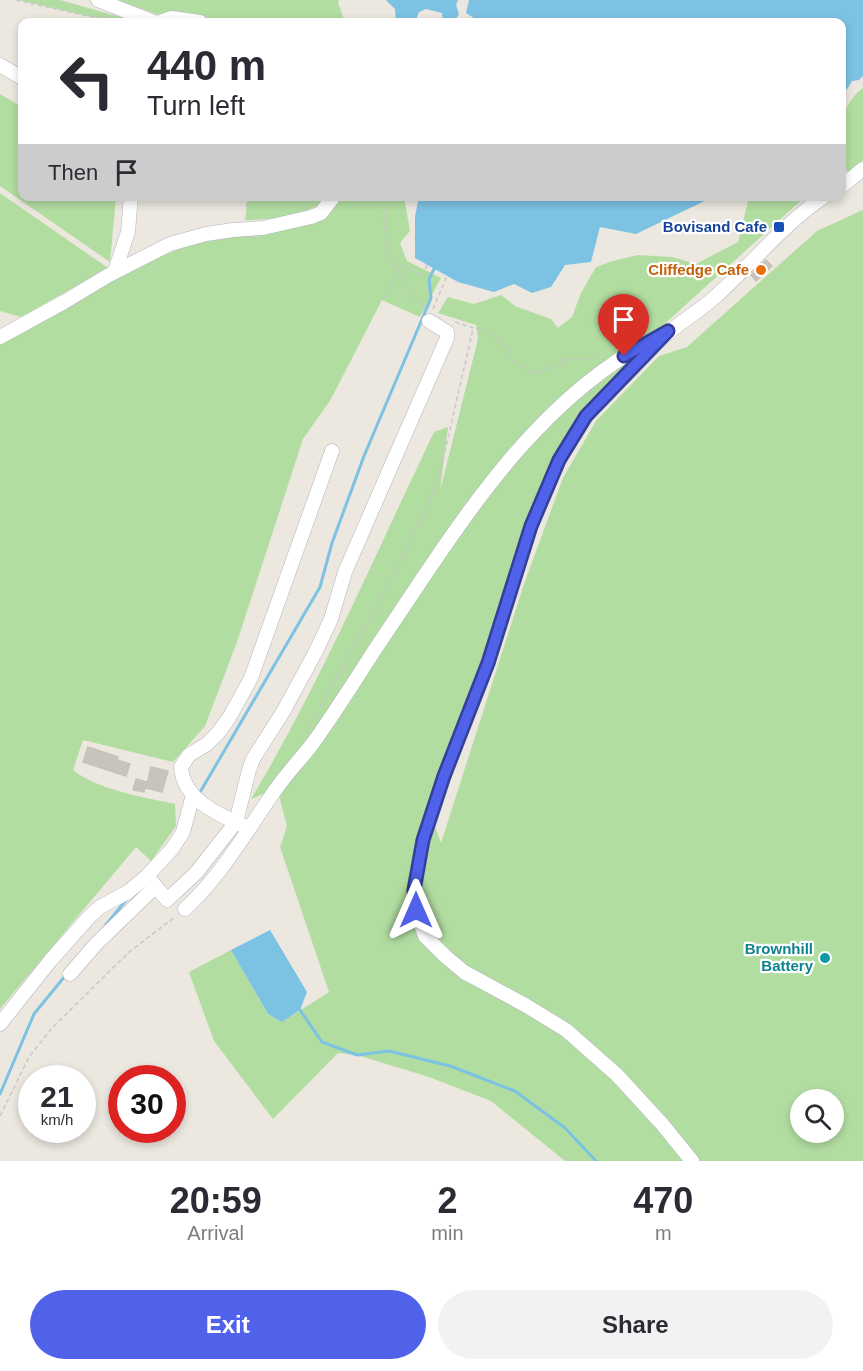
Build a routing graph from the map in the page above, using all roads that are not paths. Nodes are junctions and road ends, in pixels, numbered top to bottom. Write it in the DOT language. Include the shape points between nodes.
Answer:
graph roads {
  1 [pos="98,0"];
  2 [pos="144,18"];
  3 [pos="0,65"];
  4 [pos="18,76"];
  5 [pos="863,169"];
  6 [pos="846,183"];
  7 [pos="131,201"];
  8 [pos="330,201"];
  9 [pos="819,201"];
  10 [pos="115,271"];
  11 [pos="430,314"];
  12 [pos="668,331"];
  13 [pos="0,337"];
  14 [pos="332,451"];
  15 [pos="193,795"];
  16 [pos="243,824"];
  17 [pos="152,881"];
  18 [pos="185,909"];
  19 [pos="69,974"];
  20 [pos="0,1024"];
  21 [pos="692,1161"];
  1 -- 2 [label="street"];
  3 -- 4 [label="street"];
  5 -- 6 [label="street"];
  7 -- 10 [label="street" via="128,232"];
  8 -- 10 [label="street" via="321,213 311,217 263,228 206,234 170,244"];
  9 -- 12 [label="street" via="763,248 714,298"];
  10 -- 13 [label="street"];
  11 -- 16 [label="street" via="447,332 447,339 345,572 331,619 283,712 253,759"];
  12 -- 16 [label="street" via="607,367 572,394 534,432 464,521 313,743"];
  12 -- 21 [label="street" via="586,416 559,460 531,526 488,663 444,776 423,840 414,890 425,936 445,956 464,972 566,1030 617,1075"];
  14 -- 15 [label="street" via="251,678 219,733 189,754 182,764 185,784"];
  15 -- 16 [label="street" via="217,813"];
  15 -- 17 [label="street" via="183,832"];
  16 -- 17 [label="street" via="166,900"];
  16 -- 18 [label="street" via="217,874"];
  17 -- 19 [label="street"];
  17 -- 20 [label="street" via="100,907 89,917"];
}
